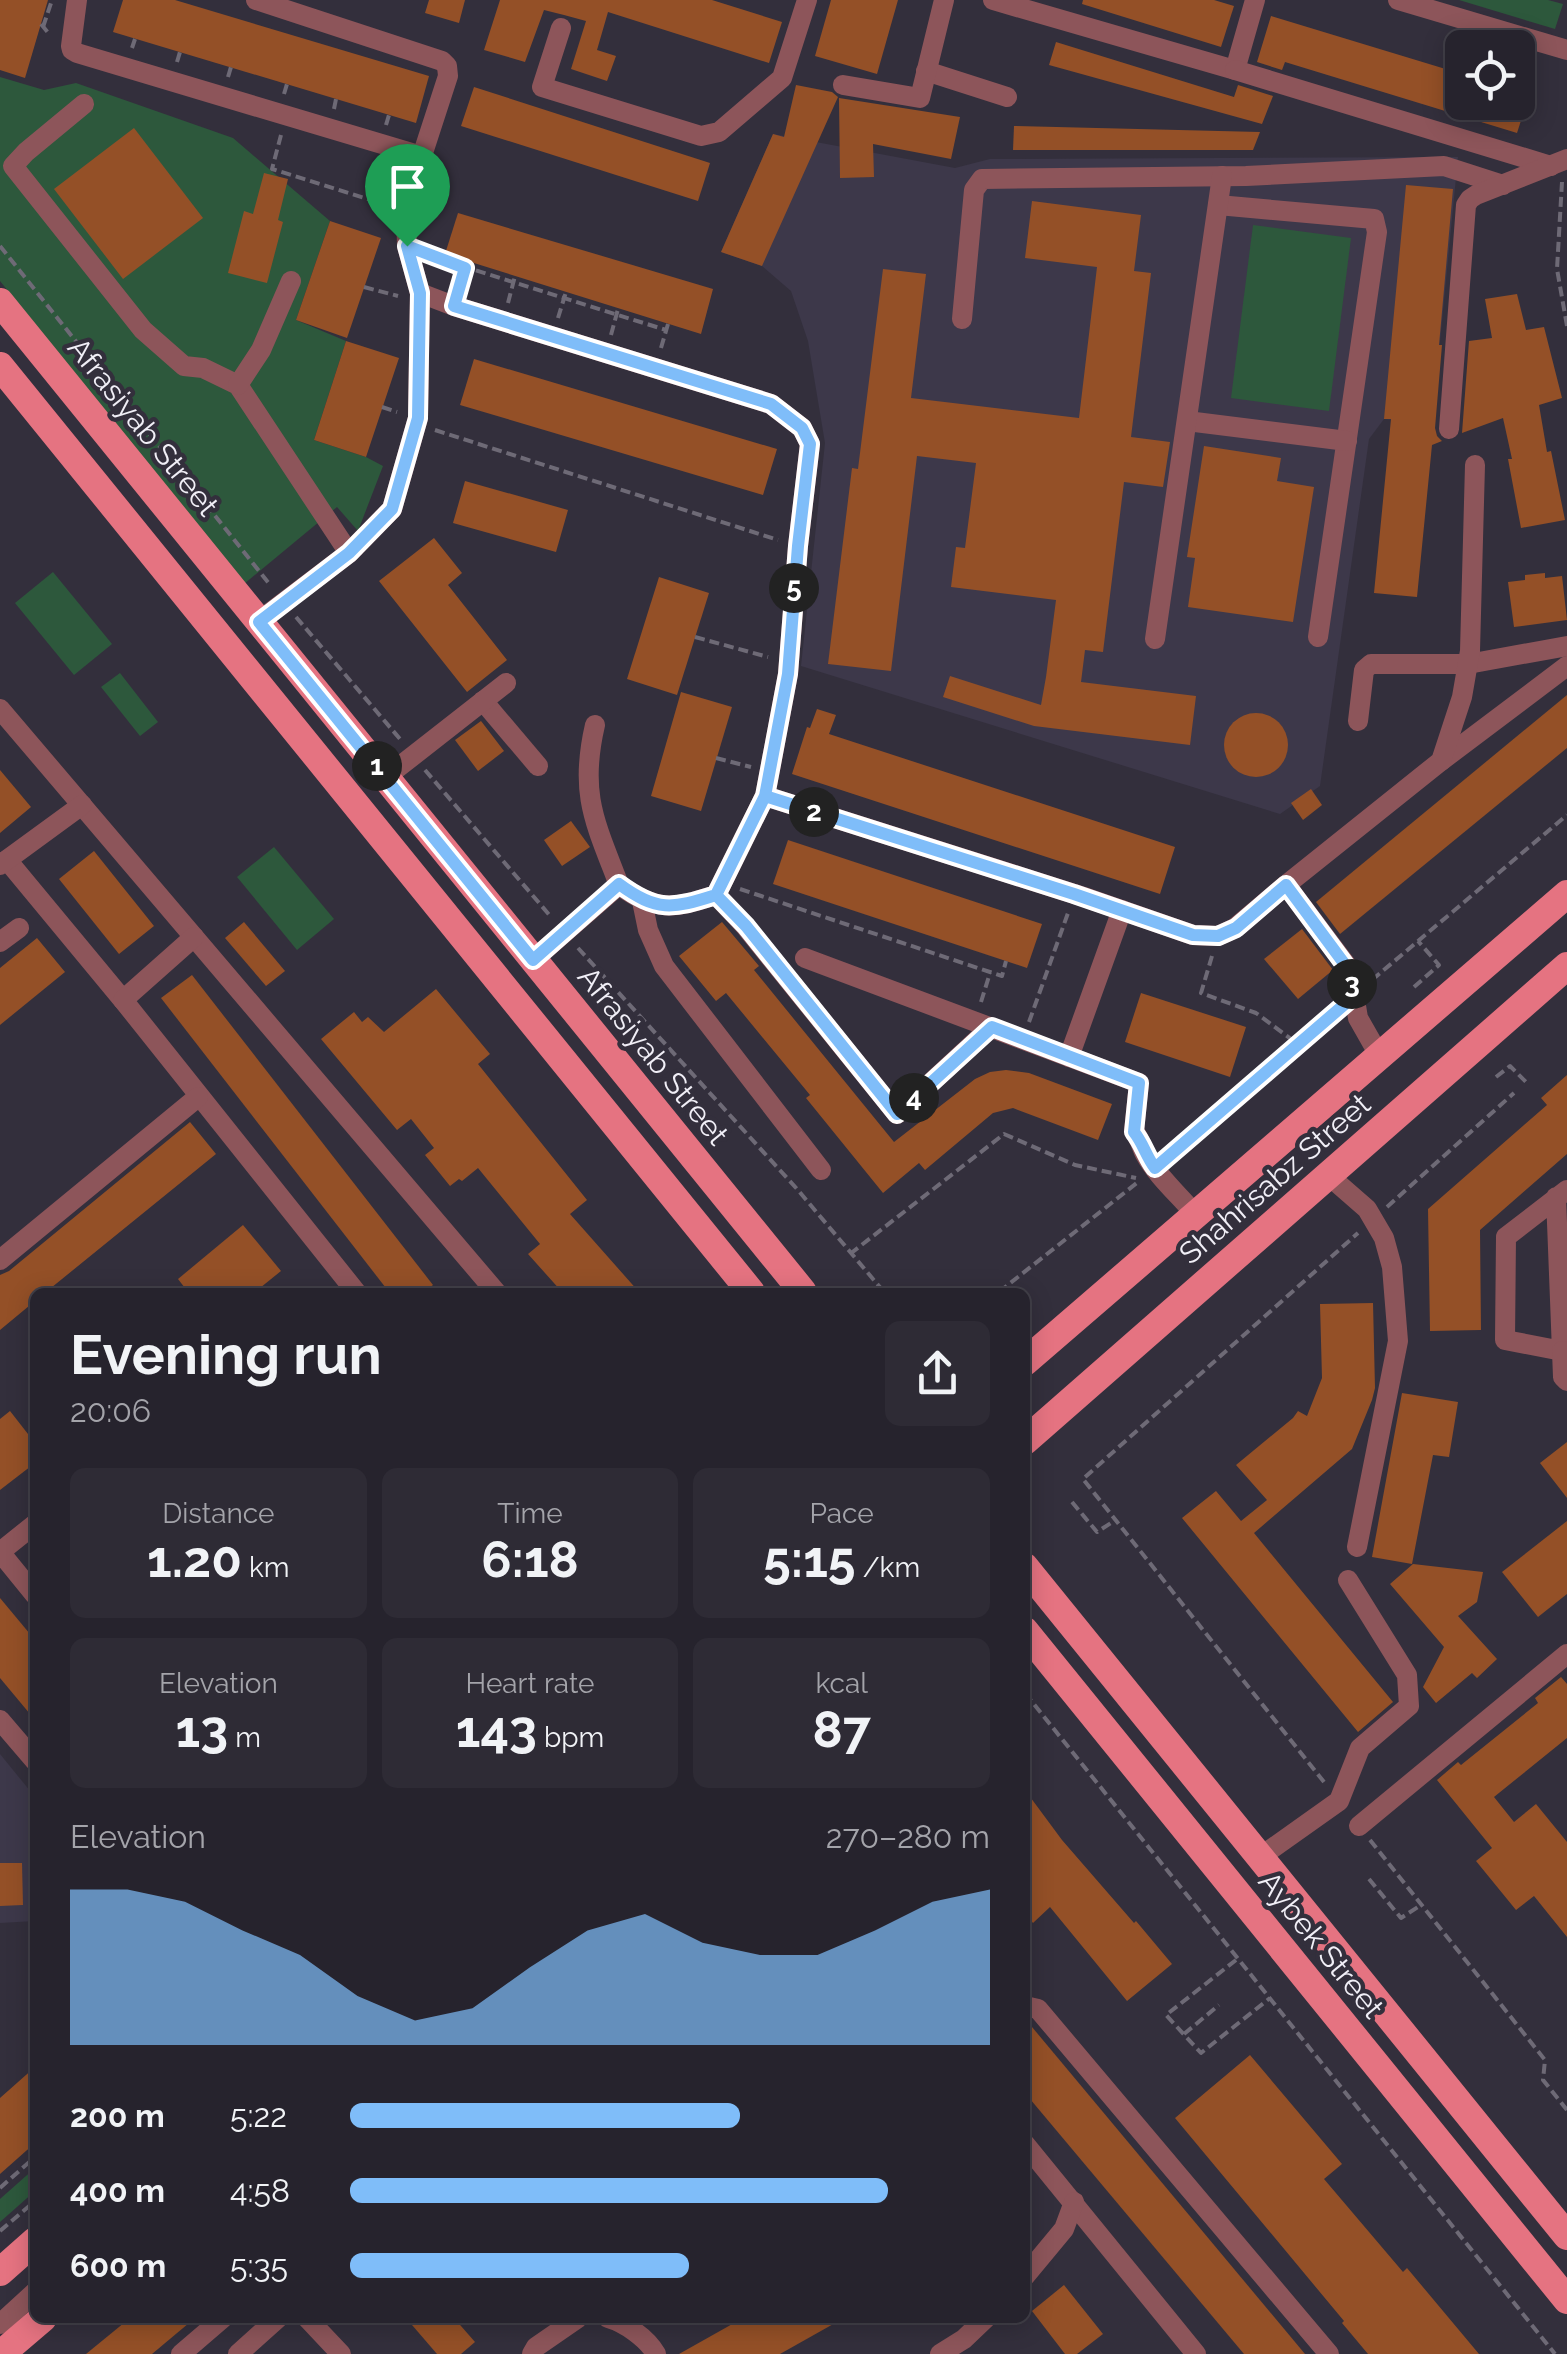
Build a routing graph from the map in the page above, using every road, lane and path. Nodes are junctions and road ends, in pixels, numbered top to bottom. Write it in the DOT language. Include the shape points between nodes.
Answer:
graph roads {
  1 [pos="52,0"];
  2 [pos="77,0"];
  3 [pos="256,0"];
  4 [pos="944,0"];
  5 [pos="993,0"];
  6 [pos="1255,0"];
  7 [pos="1398,0"];
  8 [pos="804,1"];
  9 [pos="44,27"];
  10 [pos="561,28"];
  11 [pos="1567,50"];
  12 [pos="1235,70"];
  13 [pos="926,71"];
  14 [pos="844,85"];
  15 [pos="1007,96"];
  16 [pos="84,104"];
  17 [pos="286,116"];
  18 [pos="422,156"];
  19 [pos="1560,162"];
  20 [pos="1222,176"];
  21 [pos="1503,185"];
  22 [pos="1218,206"];
  23 [pos="406,210"];
  24 [pos="0,246"];
  25 [pos="407,246"];
  26 [pos="467,261"];
  27 [pos="465,268"];
  28 [pos="515,276"];
  29 [pos="290,281"];
  30 [pos="514,283"];
  31 [pos="364,286"];
  32 [pos="565,295"];
  33 [pos="420,298"];
  34 [pos="0,302"];
  35 [pos="454,306"];
  36 [pos="618,312"];
  37 [pos="962,319"];
  38 [pos="502,322"];
  39 [pos="668,324"];
  40 [pos="1567,326"];
  41 [pos="552,337"];
  42 [pos="606,354"];
  43 [pos="0,366"];
  44 [pos="238,386"];
  45 [pos="1187,421"];
  46 [pos="416,424"];
  47 [pos="1449,429"];
  48 [pos="1347,441"];
  49 [pos="1474,465"];
  50 [pos="798,546"];
  51 [pos="349,553"];
  52 [pos="246,555"];
  53 [pos="259,622"];
  54 [pos="695,637"];
  55 [pos="1318,637"];
  56 [pos="1155,638"];
  57 [pos="1567,646"];
  58 [pos="788,662"];
  59 [pos="1468,664"];
  60 [pos="1567,666"];
  61 [pos="506,683"];
  62 [pos="483,702"];
  63 [pos="0,709"];
  64 [pos="1358,721"];
  65 [pos="595,725"];
  66 [pos="716,758"];
  67 [pos="1441,761"];
  68 [pos="538,766"];
  69 [pos="768,772"];
  70 [pos="386,777"];
  71 [pos="765,796"];
  72 [pos="82,805"];
  73 [pos="1567,815"];
  74 [pos="3,863"];
  75 [pos="619,884"];
  76 [pos="1286,885"];
  77 [pos="719,889"];
  78 [pos="1074,894"];
  79 [pos="1567,894"];
  80 [pos="642,901"];
  81 [pos="1122,910"];
  82 [pos="19,928"];
  83 [pos="564,932"];
  84 [pos="1218,936"];
  85 [pos="194,937"];
  86 [pos="1417,940"];
  87 [pos="0,942"];
  88 [pos="805,958"];
  89 [pos="533,960"];
  90 [pos="1006,961"];
  91 [pos="1567,966"];
  92 [pos="990,972"];
  93 [pos="1414,987"];
  94 [pos="1353,997"];
  95 [pos="123,1000"];
  96 [pos="983,1024"];
  97 [pos="1022,1040"];
  98 [pos="1298,1045"];
  99 [pos="1379,1055"];
  100 [pos="1069,1057"];
  101 [pos="1496,1077"];
  102 [pos="1526,1082"];
  103 [pos="1514,1093"];
  104 [pos="198,1097"];
  105 [pos="1155,1168"];
  106 [pos="821,1170"];
  107 [pos="1328,1175"];
  108 [pos="1561,1194"];
  109 [pos="1380,1213"];
  110 [pos="1195,1214"];
  111 [pos="1365,1226"];
  112 [pos="850,1254"];
  113 [pos="0,1260"];
  114 [pos="353,1288"];
  115 [pos="489,1288"];
  116 [pos="748,1288"];
  117 [pos="800,1288"];
  118 [pos="880,1288"];
  119 [pos="1003,1288"];
  120 [pos="1562,1351"];
  121 [pos="1030,1358"];
  122 [pos="1567,1381"];
  123 [pos="1030,1436"];
  124 [pos="1072,1502"];
  125 [pos="1114,1521"];
  126 [pos="30,1528"];
  127 [pos="1357,1548"];
  128 [pos="1030,1573"];
  129 [pos="1348,1580"];
  130 [pos="30,1589"];
  131 [pos="1030,1637"];
  132 [pos="1567,1654"];
  133 [pos="1030,1699"];
  134 [pos="0,1720"];
  135 [pos="30,1755"];
  136 [pos="1339,1802"];
  137 [pos="1359,1826"];
  138 [pos="1260,1857"];
  139 [pos="1370,1878"];
  140 [pos="1421,1905"];
  141 [pos="1238,1958"];
  142 [pos="1270,1998"];
  143 [pos="1218,2005"];
  144 [pos="1030,2007"];
  145 [pos="1183,2034"];
  146 [pos="1567,2110"];
  147 [pos="1030,2150"];
  148 [pos="30,2161"];
  149 [pos="0,2188"];
  150 [pos="1074,2202"];
  151 [pos="30,2205"];
  152 [pos="0,2231"];
  153 [pos="1567,2236"];
  154 [pos="30,2245"];
  155 [pos="1030,2270"];
  156 [pos="0,2272"];
  157 [pos="30,2282"];
  158 [pos="30,2297"];
  159 [pos="1567,2300"];
  160 [pos="0,2309"];
  161 [pos="37,2323"];
  162 [pos="217,2323"];
  163 [pos="272,2323"];
  164 [pos="312,2323"];
  165 [pos="570,2323"];
  166 [pos="618,2323"];
  167 [pos="980,2323"];
  168 [pos="0,2324"];
  169 [pos="3,2353"];
  170 [pos="180,2354"];
  171 [pos="238,2354"];
  172 [pos="341,2354"];
  173 [pos="532,2354"];
  174 [pos="656,2354"];
  175 [pos="940,2354"];
  176 [pos="1196,2354"];
  177 [pos="1329,2354"];
  178 [pos="1555,2354"];
  1 -- 9 [label="path"];
  2 -- 17 [label="street" via="72,50"];
  3 -- 18 [label="street" via="442,61 448,76"];
  4 -- 13 [label="street"];
  5 -- 12 [label="street"];
  6 -- 12 [label="street"];
  7 -- 11 [label="street"];
  8 -- 10 [label="street" via="782,78 710,135 542,88"];
  12 -- 19 [label="street"];
  13 -- 14 [label="street" via="920,98"];
  13 -- 15 [label="street"];
  16 -- 44 [label="street" via="13,166 143,330 184,366"];
  17 -- 18 [label="street"];
  17 -- 23 [label="path" via="272,169"];
  18 -- 23 [label="street"];
  19 -- 21 [label="street"];
  19 -- 40 [label="path" via="1557,270"];
  20 -- 21 [label="street" via="1444,166"];
  20 -- 22 [label="street"];
  20 -- 37 [label="street" via="982,178 974,190"];
  21 -- 47 [label="street" via="1466,205"];
  22 -- 45 [label="street"];
  22 -- 48 [label="street" via="1374,219"];
  23 -- 25 [label="street"];
  24 -- 52 [label="path"];
  25 -- 27 [label="path"];
  25 -- 33 [label="street"];
  26 -- 27 [label="path"];
  27 -- 30 [label="path"];
  27 -- 35 [label="path"];
  28 -- 30 [label="path"];
  29 -- 44 [label="street"];
  30 -- 32 [label="path"];
  30 -- 38 [label="path"];
  31 -- 33 [label="path"];
  32 -- 36 [label="path"];
  32 -- 41 [label="path"];
  33 -- 35 [label="street"];
  33 -- 46 [label="street"];
  34 -- 53 [label="main road, Afrasiyab Street"];
  35 -- 38 [label="street"];
  36 -- 39 [label="path" via="666,330"];
  36 -- 42 [label="path"];
  38 -- 41 [label="street"];
  41 -- 42 [label="street"];
  42 -- 50 [label="street" via="771,404 802,428 810,444"];
  43 -- 116 [label="main road"];
  44 -- 51 [label="street"];
  45 -- 48 [label="street"];
  45 -- 56 [label="street"];
  46 -- 50 [label="path"];
  46 -- 51 [label="street" via="392,509"];
  48 -- 55 [label="street"];
  49 -- 59 [label="street"];
  50 -- 58 [label="street"];
  51 -- 53 [label="street"];
  53 -- 70 [label="main road, Afrasiyab Street"];
  54 -- 58 [label="path"];
  57 -- 59 [label="street"];
  58 -- 69 [label="street"];
  59 -- 64 [label="street" via="1371,664 1364,670"];
  59 -- 67 [label="street"];
  60 -- 67 [label="street"];
  61 -- 62 [label="street"];
  62 -- 68 [label="street"];
  62 -- 70 [label="street"];
  63 -- 72 [label="street"];
  65 -- 75 [label="street" via="587,787"];
  66 -- 69 [label="path"];
  67 -- 76 [label="street"];
  69 -- 71 [label="street"];
  70 -- 89 [label="main road, Afrasiyab Street"];
  71 -- 77 [label="street"];
  71 -- 78 [label="street"];
  72 -- 74 [label="street"];
  72 -- 85 [label="street"];
  73 -- 86 [label="path"];
  74 -- 95 [label="street"];
  75 -- 80 [label="street"];
  75 -- 83 [label="street"];
  76 -- 84 [label="street"];
  76 -- 94 [label="street" via="1346,966"];
  77 -- 80 [label="street" via="680,907"];
  77 -- 92 [label="path"];
  77 -- 96 [label="street" via="897,1114"];
  78 -- 81 [label="street"];
  78 -- 97 [label="path"];
  79 -- 99 [label="main road, Shahrisabz Street"];
  80 -- 106 [label="street" via="664,966"];
  81 -- 84 [label="street" via="1193,935"];
  81 -- 100 [label="street"];
  82 -- 87 [label="street"];
  83 -- 89 [label="street"];
  83 -- 112 [label="path"];
  84 -- 98 [label="path" via="1202,994 1256,1013"];
  85 -- 95 [label="street"];
  85 -- 115 [label="street"];
  86 -- 93 [label="path" via="1439,965"];
  86 -- 94 [label="path"];
  88 -- 96 [label="street"];
  89 -- 117 [label="main road, Afrasiyab Street"];
  90 -- 92 [label="path" via="1002,976"];
  91 -- 107 [label="main road, Shahrisabz Street"];
  92 -- 96 [label="path"];
  94 -- 98 [label="path"];
  94 -- 99 [label="street"];
  95 -- 104 [label="street"];
  96 -- 97 [label="street"];
  97 -- 100 [label="street"];
  98 -- 105 [label="path"];
  99 -- 110 [label="main road, Shahrisabz Street"];
  100 -- 105 [label="street" via="1139,1083 1134,1132"];
  101 -- 102 [label="path" via="1510,1066"];
  103 -- 109 [label="path"];
  104 -- 113 [label="street"];
  104 -- 114 [label="street"];
  105 -- 110 [label="street"];
  107 -- 123 [label="main road, Shahrisabz Street"];
  107 -- 127 [label="street" via="1367,1209 1384,1238 1398,1341"];
  108 -- 120 [label="street"];
  108 -- 120 [label="street" via="1506,1237 1505,1340"];
  110 -- 121 [label="main road, Shahrisabz Street"];
  111 -- 125 [label="path" via="1083,1479"];
  112 -- 118 [label="path"];
  112 -- 119 [label="path" via="1004,1134 1075,1165 1142,1179"];
  120 -- 122 [label="street"];
  124 -- 125 [label="path" via="1097,1532"];
  125 -- 136 [label="path"];
  126 -- 130 [label="street" via="0,1552"];
  128 -- 138 [label="main road, Aybek Street"];
  129 -- 136 [label="street" via="1408,1675 1409,1706 1360,1748"];
  131 -- 159 [label="main road, Aybek Street"];
  132 -- 137 [label="street"];
  133 -- 141 [label="path"];
  134 -- 135 [label="street"];
  136 -- 138 [label="street"];
  137 -- 140 [label="path"];
  138 -- 153 [label="main road, Aybek Street"];
  139 -- 140 [label="path" via="1401,1918"];
  140 -- 146 [label="path" via="1544,2060 1543,2080"];
  141 -- 142 [label="path"];
  141 -- 145 [label="path" via="1166,2015"];
  142 -- 145 [label="path" via="1200,2053"];
  142 -- 178 [label="path"];
  143 -- 145 [label="path"];
  144 -- 177 [label="street"];
  147 -- 150 [label="street"];
  148 -- 149 [label="path"];
  150 -- 155 [label="street" via="1064,2229"];
  150 -- 176 [label="street"];
  151 -- 152 [label="path"];
  154 -- 156 [label="main road"];
  157 -- 160 [label="street"];
  158 -- 168 [label="street"];
  161 -- 169 [label="main road"];
  162 -- 170 [label="street"];
  163 -- 171 [label="street"];
  164 -- 172 [label="street"];
  165 -- 173 [label="street"];
  166 -- 174 [label="street"];
  167 -- 175 [label="street"];
}
